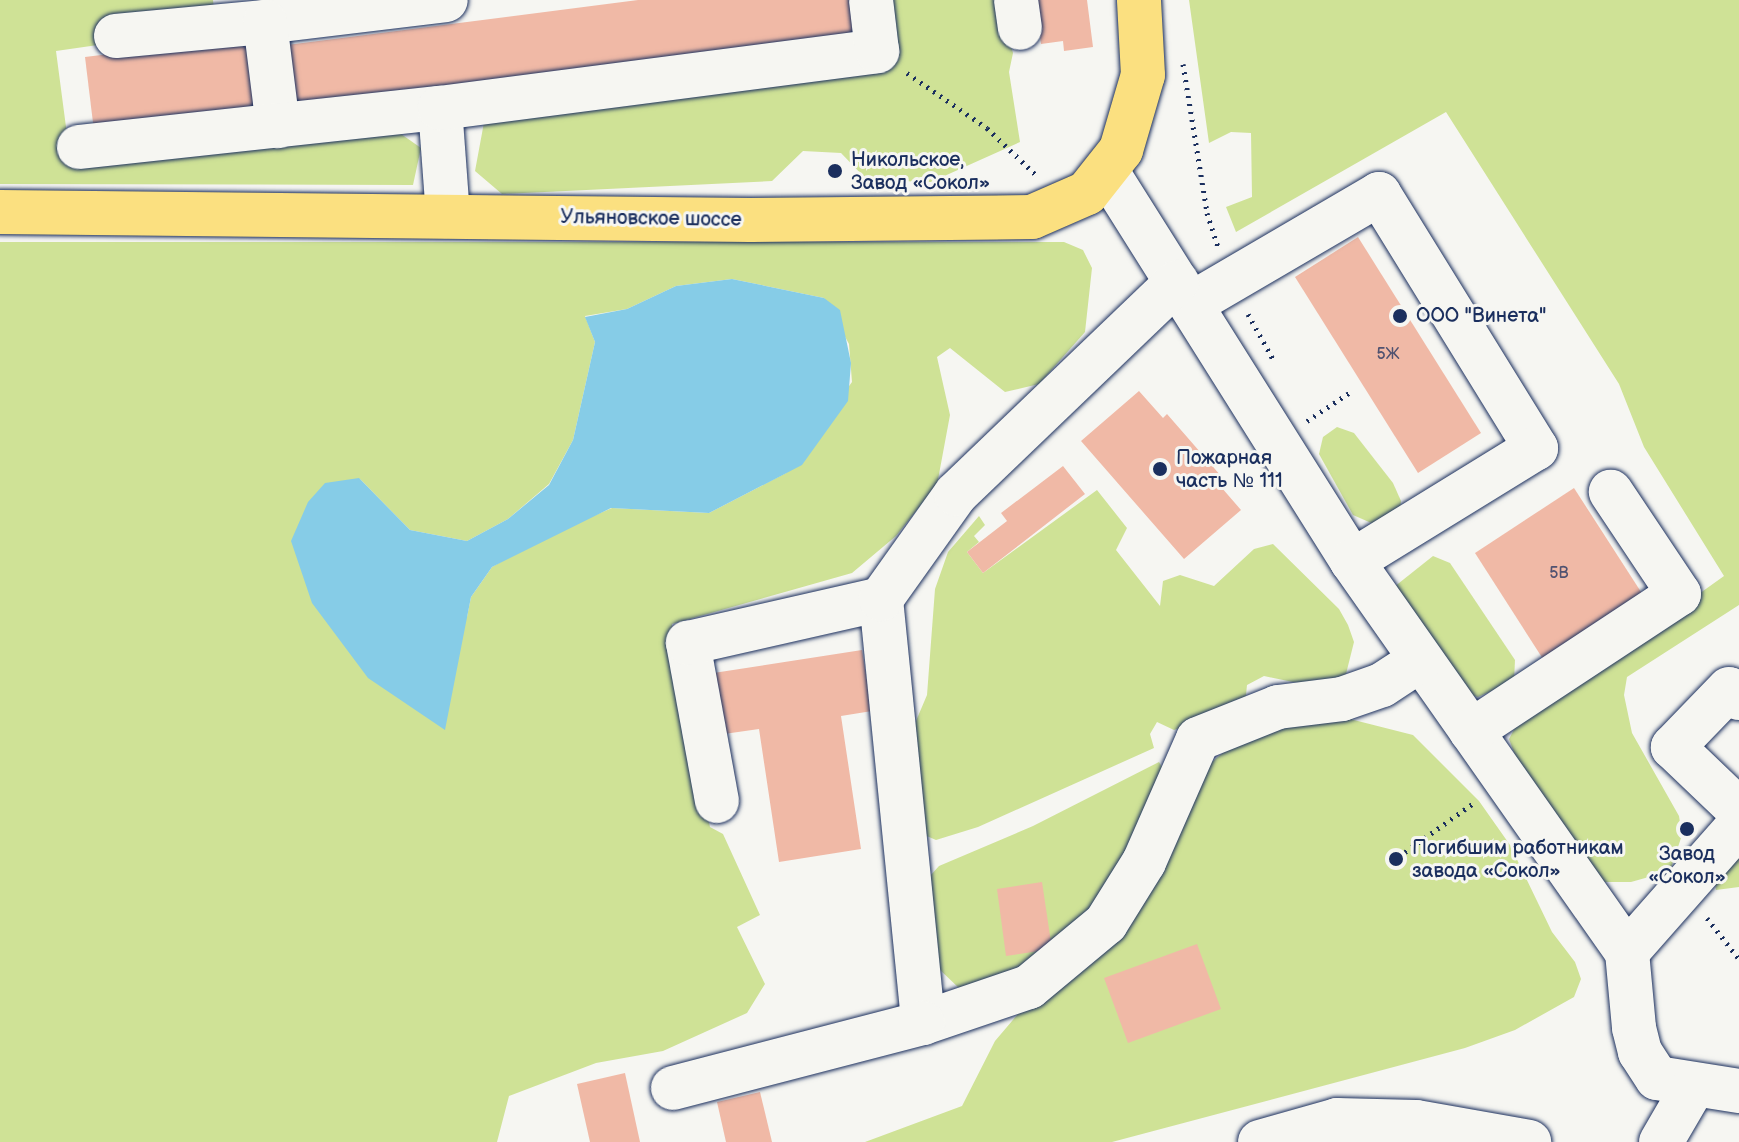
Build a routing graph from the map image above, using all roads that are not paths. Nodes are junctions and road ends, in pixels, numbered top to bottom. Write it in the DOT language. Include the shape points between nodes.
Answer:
graph roads {
  1 [pos="446,0"];
  2 [pos="871,0"];
  3 [pos="1139,0"];
  4 [pos="265,22"];
  5 [pos="116,36"];
  6 [pos="440,108"];
  7 [pos="278,126"];
  8 [pos="79,147"];
  9 [pos="1107,172"];
  10 [pos="0,212"];
  11 [pos="448,216"];
  12 [pos="1184,293"];
  13 [pos="1611,492"];
  14 [pos="1352,561"];
  15 [pos="881,599"];
  16 [pos="1420,660"];
  17 [pos="1739,698"];
  18 [pos="1471,731"];
  19 [pos="717,801"];
  20 [pos="1739,810"];
  21 [pos="1739,825"];
  22 [pos="1627,952"];
  23 [pos="923,1023"];
  24 [pos="1693,1087"];
  25 [pos="673,1088"];
  26 [pos="1739,1091"];
  27 [pos="1260,1142"];
  28 [pos="1529,1142"];
  29 [pos="1661,1142"];
  1 -- 4 [label="street"];
  2 -- 6 [label="street" via="877,51"];
  3 -- 9 [label="main road, Ульяновское шоссе" via="1139,101"];
  4 -- 5 [label="street"];
  4 -- 7 [label="street"];
  6 -- 7 [label="street"];
  6 -- 11 [label="street"];
  7 -- 8 [label="street"];
  9 -- 11 [label="main road, Ульяновское шоссе" via="1061,207 1003,220"];
  9 -- 12 [label="street"];
  10 -- 11 [label="main road, Ульяновское шоссе"];
  12 -- 14 [label="street" via="1300,425"];
  12 -- 14 [label="street" via="1230,281 1379,194 1536,448"];
  12 -- 15 [label="street" via="956,494"];
  13 -- 18 [label="street" via="1679,594"];
  14 -- 16 [label="street"];
  15 -- 19 [label="street" via="688,643"];
  15 -- 23 [label="street"];
  16 -- 18 [label="street"];
  16 -- 23 [label="street" via="1382,685 1342,699 1278,707 1198,739 1144,862 1106,923 1029,987"];
  17 -- 20 [label="street" via="1729,689 1673,747"];
  18 -- 22 [label="street"];
  21 -- 22 [label="street"];
  22 -- 24 [label="street" via="1640,1052 1657,1078"];
  23 -- 25 [label="street"];
  24 -- 26 [label="street"];
  24 -- 29 [label="street"];
  27 -- 28 [label="street" via="1337,1120 1416,1122"];
}
